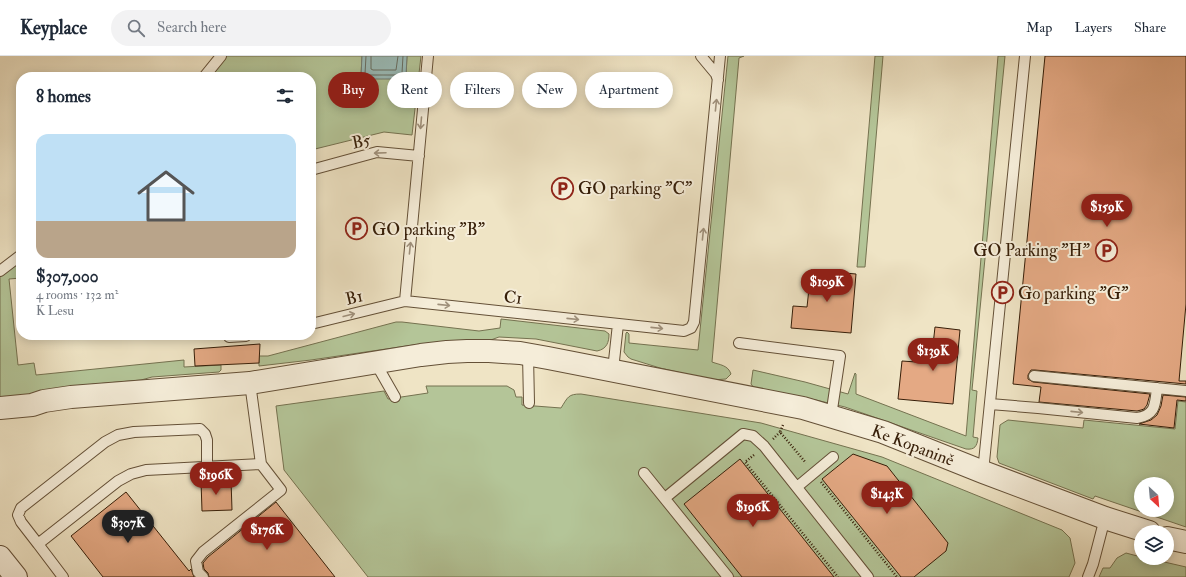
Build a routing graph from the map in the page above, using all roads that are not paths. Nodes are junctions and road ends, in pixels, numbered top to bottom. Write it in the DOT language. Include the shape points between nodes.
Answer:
graph roads {
  1 [pos="221,56"];
  2 [pos="428,56"];
  3 [pos="701,56"];
  4 [pos="720,56"];
  5 [pos="1025,56"];
  6 [pos="208,72"];
  7 [pos="718,80"];
  8 [pos="419,156"];
  9 [pos="316,169"];
  10 [pos="16,259"];
  11 [pos="0,270"];
  12 [pos="405,301"];
  13 [pos="316,323"];
  14 [pos="618,324"];
  15 [pos="739,343"];
  16 [pos="528,354"];
  17 [pos="375,362"];
  18 [pos="613,370"];
  19 [pos="1034,376"];
  20 [pos="250,383"];
  21 [pos="1157,388"];
  22 [pos="1186,391"];
  23 [pos="396,397"];
  24 [pos="529,403"];
  25 [pos="990,404"];
  26 [pos="32,405"];
  27 [pos="0,408"];
  28 [pos="831,416"];
  29 [pos="0,422"];
  30 [pos="833,458"];
  31 [pos="261,464"];
  32 [pos="207,466"];
  33 [pos="983,472"];
  34 [pos="644,473"];
  35 [pos="797,487"];
  36 [pos="665,498"];
  37 [pos="1105,518"];
  38 [pos="1134,527"];
  39 [pos="1174,539"];
  40 [pos="1186,542"];
  41 [pos="38,544"];
  42 [pos="0,557"];
  43 [pos="16,577"];
  44 [pos="63,577"];
  45 [pos="203,577"];
  46 [pos="728,577"];
  47 [pos="868,577"];
  48 [pos="1088,577"];
  1 -- 6 [label="lane"];
  2 -- 8 [label="lane, one-way"];
  3 -- 7 [label="lane"];
  4 -- 7 [label="lane"];
  5 -- 25 [label="lane"];
  14 -- 7 [label="lane, C1, one-way" via="684,331 693,325"];
  8 -- 9 [label="lane, B5, one-way" via="377,152"];
  12 -- 8 [label="lane, one-way"];
  10 -- 11 [label="lane"];
  13 -- 12 [label="lane, B1, one-way"];
  12 -- 14 [label="lane, C1, one-way"];
  14 -- 18 [label="lane"];
  15 -- 28 [label="lane" via="840,356"];
  16 -- 17 [label="street, Ke Kopanině" via="467,351 421,354"];
  16 -- 18 [label="street, Ke Kopanině"];
  16 -- 24 [label="lane"];
  17 -- 20 [label="street, Ke Kopanině"];
  17 -- 23 [label="lane"];
  18 -- 28 [label="street, Ke Kopanině" via="803,408"];
  19 -- 21 [label="lane"];
  20 -- 26 [label="street, Ke Kopanině" via="71,397"];
  20 -- 31 [label="lane"];
  21 -- 22 [label="lane"];
  25 -- 21 [label="lane, one-way" via="1142,418 1154,407"];
  25 -- 33 [label="lane"];
  26 -- 27 [label="street"];
  26 -- 29 [label="street"];
  28 -- 33 [label="street, Ke Kopanině" via="883,432"];
  30 -- 35 [label="lane"];
  31 -- 32 [label="lane"];
  31 -- 45 [label="lane" via="281,490 203,552 196,561 198,572"];
  32 -- 41 [label="lane" via="146,470 131,474 118,481"];
  32 -- 41 [label="lane" via="207,440 200,429 118,435 105,442 21,508 18,515 21,522"];
  33 -- 37 [label="street, Ke Kopanině"];
  34 -- 36 [label="lane"];
  35 -- 36 [label="lane" via="764,446 753,436 743,434"];
  35 -- 47 [label="lane"];
  36 -- 46 [label="lane"];
  37 -- 38 [label="street, Ke Kopanině"];
  37 -- 48 [label="lane"];
  39 -- 40 [label="street"];
  41 -- 44 [label="lane"];
  42 -- 43 [label="street"];
}
